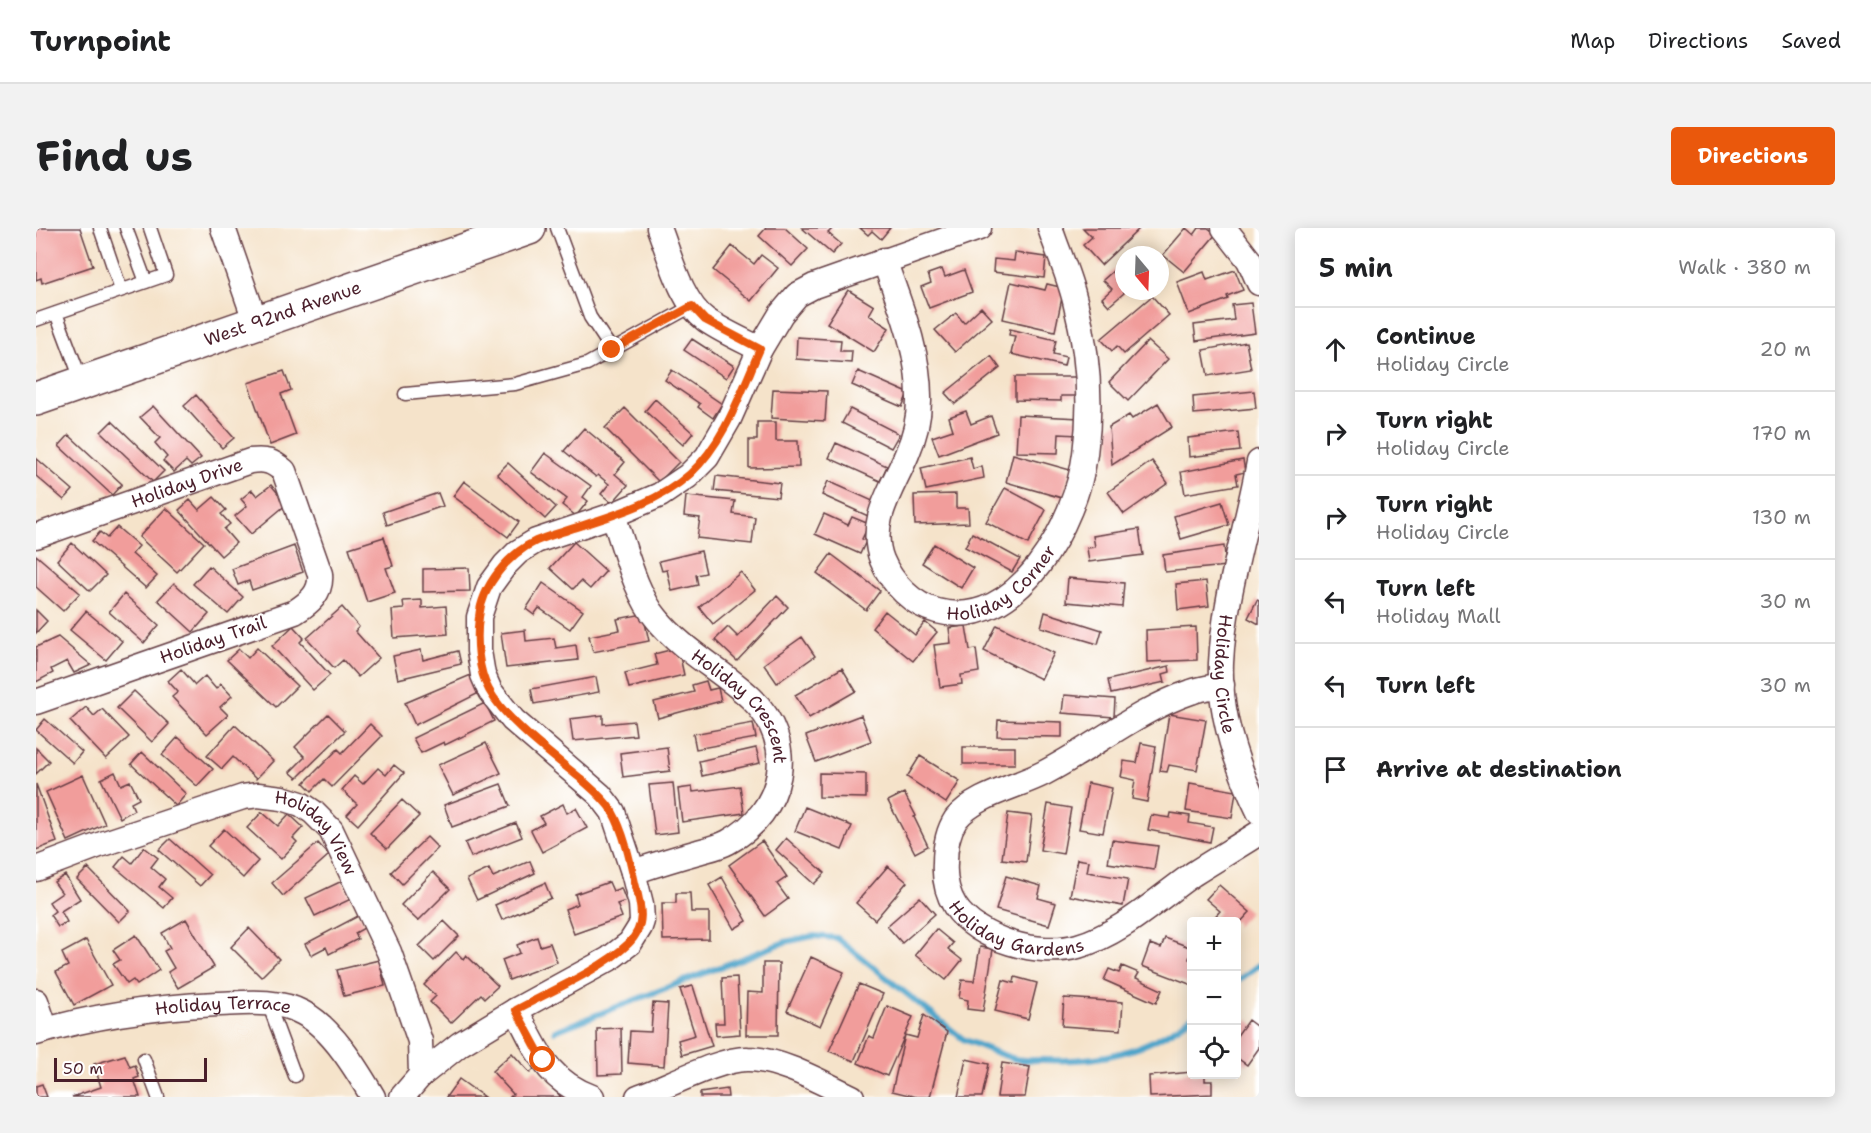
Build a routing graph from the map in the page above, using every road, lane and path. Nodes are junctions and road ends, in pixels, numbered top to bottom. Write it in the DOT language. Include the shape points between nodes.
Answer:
graph roads {
  1 [pos="100,228"];
  2 [pos="126,228"];
  3 [pos="150,228"];
  4 [pos="223,228"];
  5 [pos="529,228"];
  6 [pos="557,228"];
  7 [pos="659,228"];
  8 [pos="979,228"];
  9 [pos="1050,228"];
  10 [pos="1224,228"];
  11 [pos="884,260"];
  12 [pos="146,282"];
  13 [pos="1259,283"];
  14 [pos="122,290"];
  15 [pos="692,306"];
  16 [pos="56,313"];
  17 [pos="36,320"];
  18 [pos="256,323"];
  19 [pos="760,349"];
  20 [pos="612,350"];
  21 [pos="82,383"];
  22 [pos="405,394"];
  23 [pos="36,399"];
  24 [pos="1259,464"];
  25 [pos="613,515"];
  26 [pos="304,525"];
  27 [pos="36,536"];
  28 [pos="1222,685"];
  29 [pos="36,702"];
  30 [pos="1259,812"];
  31 [pos="1259,833"];
  32 [pos="36,869"];
  33 [pos="633,872"];
  34 [pos="36,1001"];
  35 [pos="268,1003"];
  36 [pos="516,1010"];
  37 [pos="41,1031"];
  38 [pos="144,1059"];
  39 [pos="421,1075"];
  40 [pos="295,1076"];
  41 [pos="651,1095"];
  42 [pos="158,1097"];
  43 [pos="373,1097"];
  44 [pos="402,1097"];
  45 [pos="592,1097"];
  46 [pos="852,1097"];
  1 -- 14 [label="lane"];
  2 -- 12 [label="lane"];
  3 -- 12 [label="lane" via="166,274"];
  4 -- 18 [label="street"];
  5 -- 18 [label="main road, West 92nd Avenue"];
  6 -- 20 [label="lane" via="590,317"];
  7 -- 15 [label="street"];
  8 -- 11 [label="street"];
  9 -- 11 [label="street, Holiday Corner" via="1075,298 1083,334 1089,383 1085,456 1072,505 1056,539 1034,571 997,604 970,614 928,609 914,601 893,579 879,550 879,517 908,452 919,400 908,329"];
  10 -- 13 [label="street" via="1249,260"];
  11 -- 19 [label="street" via="796,296"];
  12 -- 14 [label="lane"];
  14 -- 16 [label="lane"];
  15 -- 19 [label="street" via="705,320"];
  15 -- 20 [label="lane"];
  16 -- 17 [label="lane"];
  16 -- 21 [label="lane"];
  18 -- 21 [label="main road, West 92nd Avenue"];
  19 -- 25 [label="street" via="729,419 707,457 660,495"];
  20 -- 22 [label="lane" via="587,364 515,384"];
  21 -- 23 [label="main road, West 92nd Avenue"];
  24 -- 28 [label="street, Holiday Circle" via="1226,619"];
  25 -- 33 [label="street" via="536,541 505,565 481,605 478,651 490,691 507,713 600,795 613,812"];
  25 -- 33 [label="street, Holiday Crescent" via="645,603 679,642 752,699 770,723 781,760 779,780 770,803 747,830 726,843"];
  26 -- 27 [label="street, Holiday Drive" via="284,471 265,459"];
  26 -- 29 [label="street, Holiday Trail" via="321,582 309,602 294,612"];
  28 -- 30 [label="street, Holiday Circle" via="1231,737"];
  28 -- 31 [label="street, Holiday Gardens" via="1192,691 1149,710 1067,760 969,807 956,820 948,838 946,886 957,908 984,931 1010,943 1035,948 1077,947 1106,935"];
  32 -- 39 [label="street, Holiday View" via="243,797 258,795 301,804 331,830 373,915 416,1027"];
  33 -- 36 [label="street" via="642,921 630,942 609,959"];
  34 -- 37 [label="street"];
  35 -- 37 [label="street, Holiday Terrace" via="163,1007"];
  35 -- 40 [label="lane"];
  35 -- 43 [label="street, Holiday Terrace" via="286,1006 314,1021 334,1041"];
  36 -- 39 [label="street" via="460,1044"];
  36 -- 45 [label="street" via="555,1076"];
  38 -- 42 [label="lane"];
  39 -- 44 [label="street"];
  41 -- 46 [label="street" via="717,1065 750,1058 794,1070"];
}
